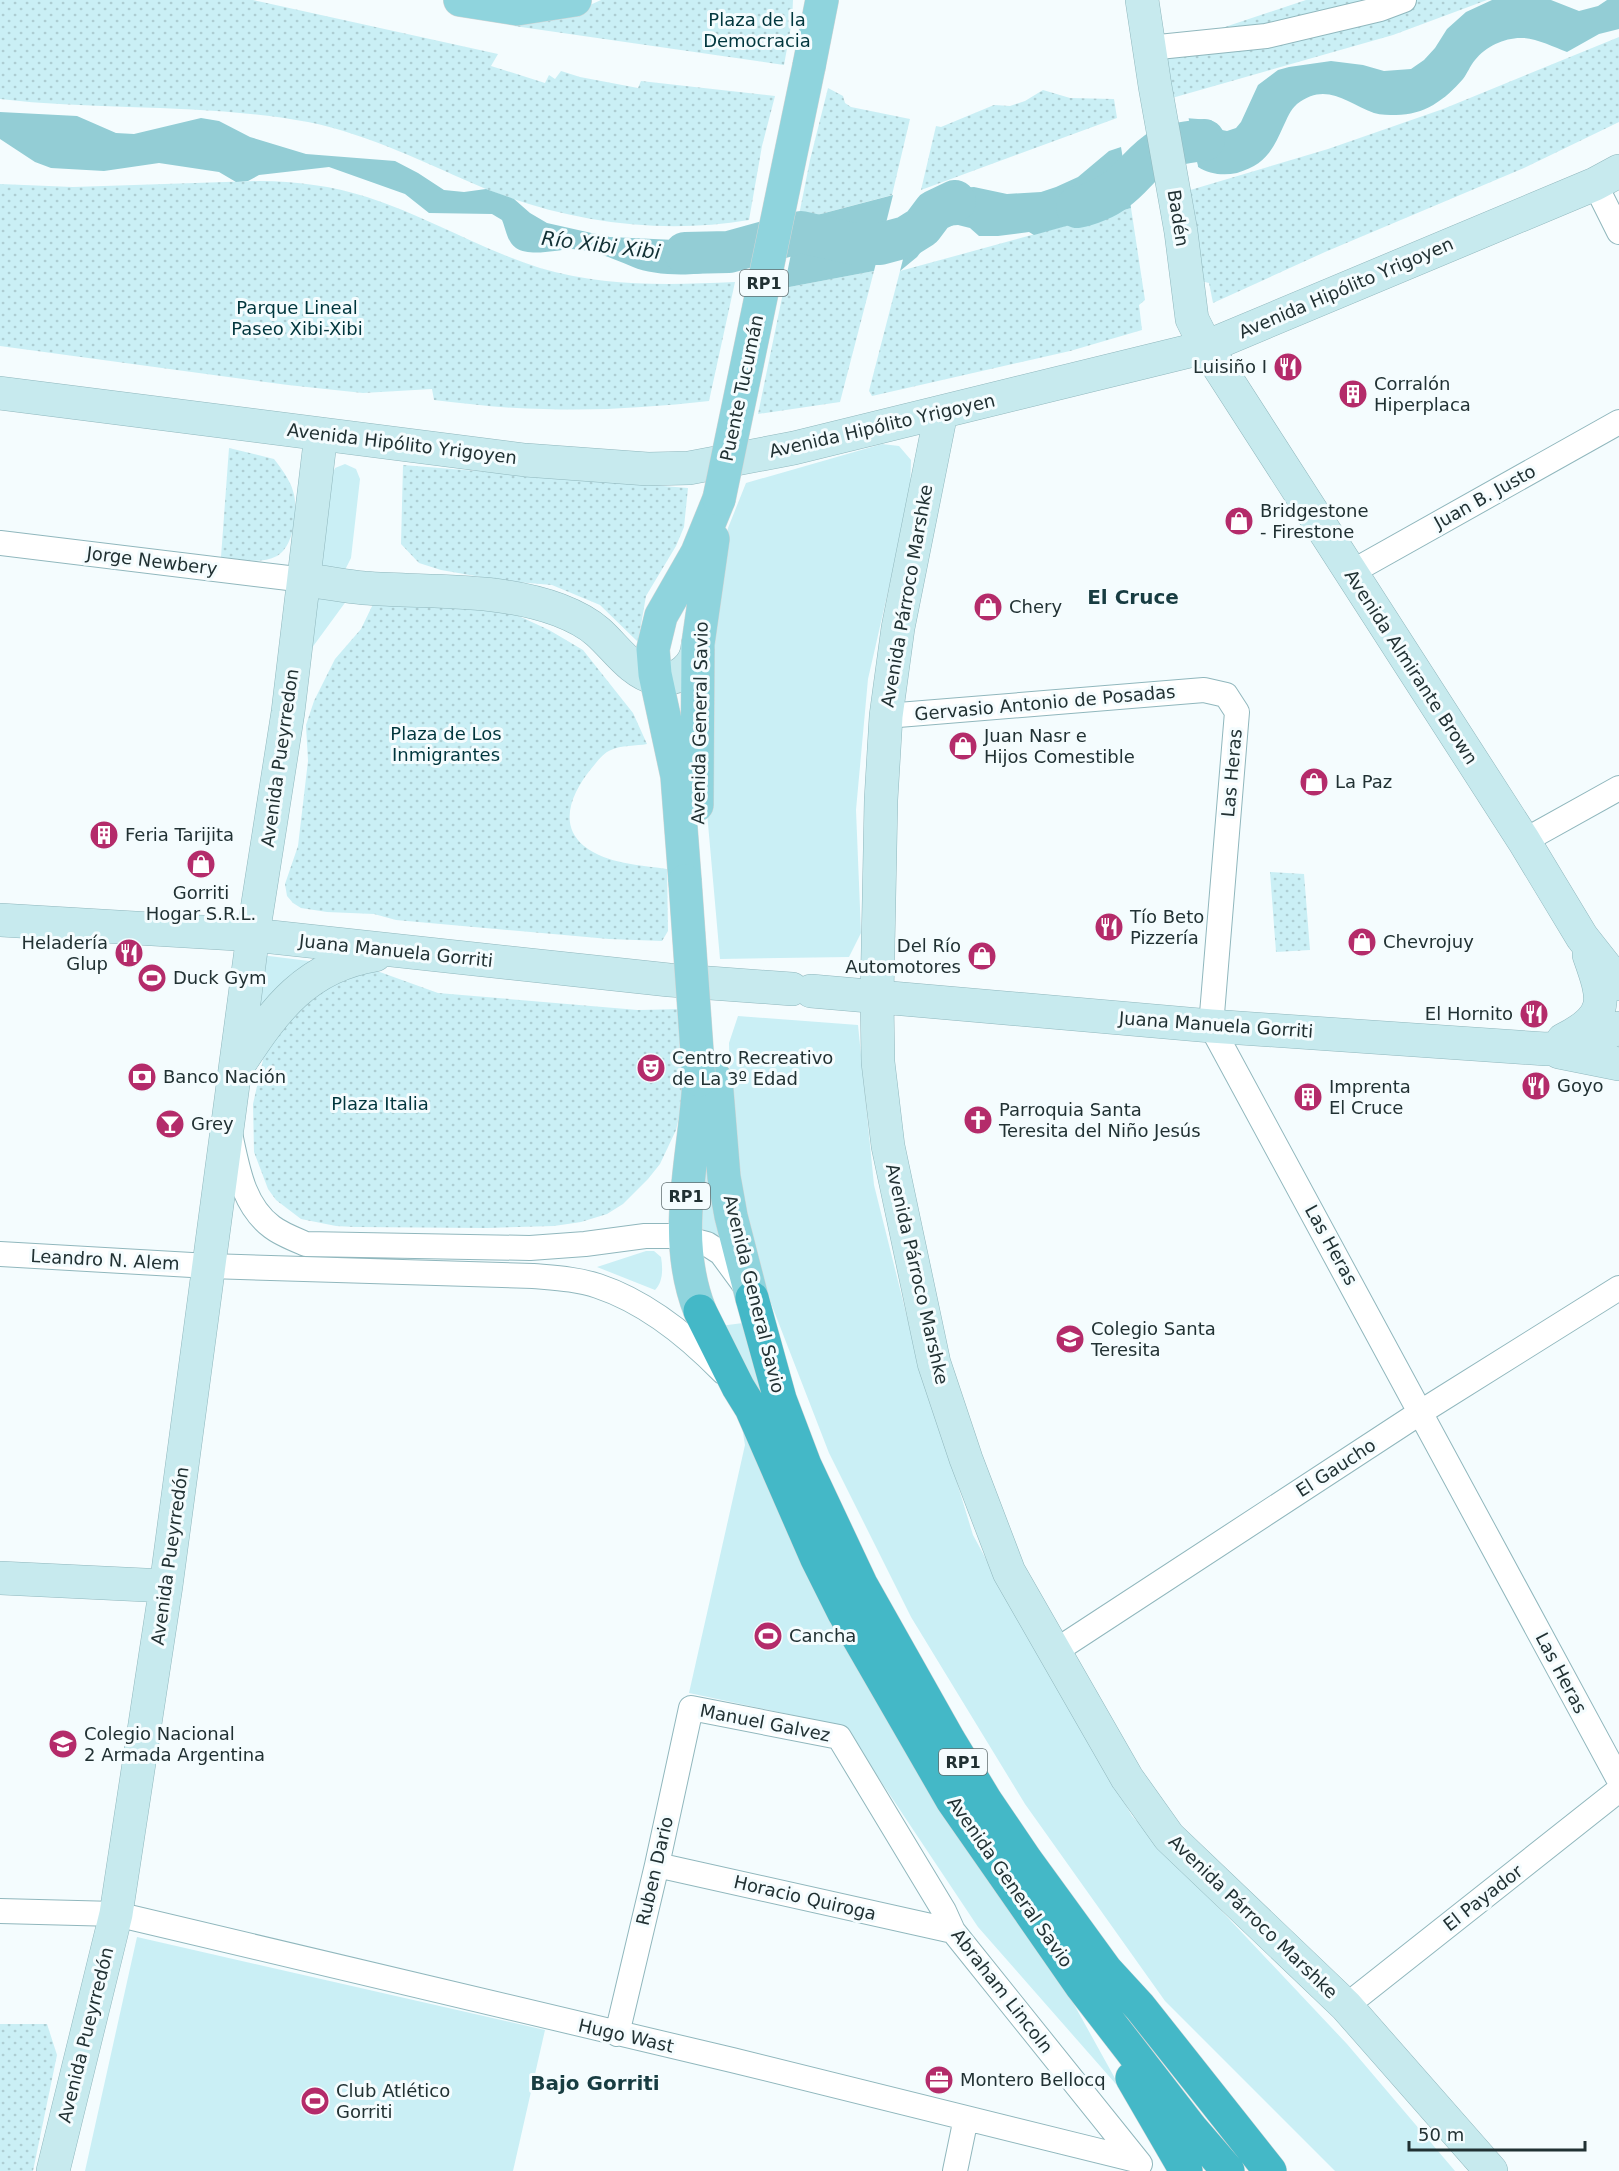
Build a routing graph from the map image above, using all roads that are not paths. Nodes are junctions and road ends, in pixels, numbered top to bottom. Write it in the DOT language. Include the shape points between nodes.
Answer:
graph roads {
  1 [pos="460,0"];
  2 [pos="575,0"];
  3 [pos="1142,0"];
  4 [pos="1404,0"];
  5 [pos="817,8"];
  6 [pos="1149,48"];
  7 [pos="1607,178"];
  8 [pos="1619,232"];
  9 [pos="1206,347"];
  10 [pos="0,393"];
  11 [pos="941,413"];
  12 [pos="1619,422"];
  13 [pos="321,434"];
  14 [pos="719,499"];
  15 [pos="0,543"];
  16 [pos="1350,573"];
  17 [pos="305,580"];
  18 [pos="699,644"];
  19 [pos="615,649"];
  20 [pos="656,678"];
  21 [pos="1203,690"];
  22 [pos="886,716"];
  23 [pos="669,734"];
  24 [pos="1619,788"];
  25 [pos="1524,842"];
  26 [pos="692,881"];
  27 [pos="0,920"];
  28 [pos="253,936"];
  29 [pos="1582,937"];
  30 [pos="397,951"];
  31 [pos="1619,984"];
  32 [pos="877,997"];
  33 [pos="1211,1026"];
  34 [pos="1619,1028"];
  35 [pos="1546,1049"];
  36 [pos="1619,1064"];
  37 [pos="236,1069"];
  38 [pos="708,1079"];
  39 [pos="229,1125"];
  40 [pos="685,1237"];
  41 [pos="0,1254"];
  42 [pos="209,1266"];
  43 [pos="1619,1288"];
  44 [pos="752,1298"];
  45 [pos="700,1311"];
  46 [pos="738,1386"];
  47 [pos="1421,1412"];
  48 [pos="0,1578"];
  49 [pos="166,1586"];
  50 [pos="1054,1652"];
  51 [pos="691,1708"];
  52 [pos="839,1737"];
  53 [pos="1619,1780"];
  54 [pos="1619,1790"];
  55 [pos="657,1865"];
  56 [pos="0,1911"];
  57 [pos="116,1914"];
  58 [pos="953,1931"];
  59 [pos="1082,1987"];
  60 [pos="1346,2006"];
  61 [pos="618,2034"];
  62 [pos="1169,2044"];
  63 [pos="966,2118"];
  64 [pos="1141,2165"];
  65 [pos="53,2171"];
  66 [pos="955,2171"];
  67 [pos="1186,2171"];
  68 [pos="1228,2171"];
  69 [pos="1270,2171"];
  70 [pos="1296,2171"];
  71 [pos="1491,2171"];
  1 -- 2 [label="main road" via="517,9"];
  3 -- 6 [label="main road, Badén"];
  4 -- 6 [label="street" via="1266,36"];
  5 -- 14 [label="main road, Puente Tucumán / RP1, bridge" via="809,66"];
  6 -- 9 [label="main road, Badén" via="1192,319"];
  7 -- 8 [label="street"];
  7 -- 9 [label="main road, Avenida Hipólito Yrigoyen"];
  9 -- 11 [label="main road, Avenida Hipólito Yrigoyen"];
  9 -- 16 [label="main road, Avenida Almirante Brown"];
  10 -- 13 [label="main road, Avenida Hipólito Yrigoyen"];
  11 -- 13 [label="main road, Avenida Hipólito Yrigoyen" via="785,450 673,469 525,460"];
  11 -- 22 [label="main road, Avenida Párroco Marshke" via="898,628"];
  12 -- 16 [label="street, Juan B. Justo"];
  13 -- 17 [label="main road, Avenida Pueyrredon"];
  14 -- 18 [label="main road, Avenida General Savio / RP1"];
  14 -- 20 [label="main road, Avenida General Savio / RP1" via="697,553 661,616 653,650"];
  15 -- 17 [label="street, Jorge Newbery"];
  16 -- 25 [label="main road, Avenida Almirante Brown"];
  17 -- 19 [label="main road, RP1" via="362,588 476,592 535,603 560,610 597,631"];
  17 -- 28 [label="main road, Avenida Pueyrredon"];
  18 -- 20 [label="main road, RP1" via="698,654 688,669 674,677"];
  18 -- 26 [label="main road, Avenida General Savio / RP1"];
  19 -- 20 [label="main road, RP1" via="638,669"];
  19 -- 23 [label="main road, RP1"];
  20 -- 23 [label="main road, Avenida General Savio / RP1"];
  21 -- 22 [label="street, Gervasio Antonio de Posadas"];
  21 -- 33 [label="street, Las Heras" via="1226,695 1237,712"];
  22 -- 32 [label="main road, Avenida Párroco Marshke" via="880,800"];
  23 -- 26 [label="main road, Avenida General Savio / RP1"];
  24 -- 25 [label="street"];
  25 -- 29 [label="main road, Avenida Almirante Brown"];
  26 -- 38 [label="main road, Avenida General Savio / RP1"];
  27 -- 28 [label="main road, Juana Manuela Gorriti"];
  28 -- 30 [label="main road, Juana Manuela Gorriti"];
  28 -- 37 [label="main road, Avenida Pueyrredón"];
  29 -- 31 [label="main road, Avenida Almirante Brown"];
  29 -- 35 [label="main road" via="1600,987 1599,1009 1586,1027"];
  30 -- 32 [label="main road, Juana Manuela Gorriti"];
  30 -- 37 [label="main road" via="354,959 300,987 268,1020"];
  32 -- 33 [label="main road, Juana Manuela Gorriti"];
  32 -- 50 [label="main road, Avenida Párroco Marshke" via="878,1062 888,1146 934,1363 1009,1572"];
  33 -- 35 [label="main road, Juana Manuela Gorriti"];
  33 -- 47 [label="street, Las Heras"];
  34 -- 35 [label="main road, Juana Manuela Gorriti" via="1571,1047"];
  35 -- 36 [label="main road"];
  37 -- 39 [label="main road, Avenida Pueyrredón"];
  38 -- 40 [label="main road, Avenida General Savio / RP1" via="695,1128 685,1202"];
  38 -- 44 [label="main road, Avenida General Savio / RP1" via="731,1216"];
  39 -- 40 [label="street" via="240,1179 256,1212 273,1228 306,1244 530,1248 645,1236"];
  39 -- 42 [label="main road, Avenida Pueyrredón"];
  40 -- 44 [label="street" via="721,1253"];
  40 -- 45 [label="main road, Avenida General Savio / RP1" via="690,1284"];
  41 -- 42 [label="street, Leandro N. Alem"];
  42 -- 46 [label="street, RP1" via="533,1276 580,1281 610,1291 662,1319 702,1350"];
  42 -- 49 [label="main road, Avenida Pueyrredón"];
  43 -- 47 [label="street, El Gaucho"];
  44 -- 62 [label="highway, Avenida General Savio / RP1" via="780,1399 805,1465 893,1642 986,1801 1026,1860 1106,1970"];
  45 -- 46 [label="highway, Avenida General Savio / RP1"];
  46 -- 59 [label="highway, Avenida General Savio / RP1" via="844,1613 952,1800"];
  47 -- 50 [label="street, El Gaucho"];
  47 -- 53 [label="street, Las Heras"];
  48 -- 49 [label="main road"];
  49 -- 57 [label="main road, Avenida Pueyrredón"];
  50 -- 60 [label="main road, Avenida Párroco Marshke" via="1122,1770 1168,1837"];
  51 -- 52 [label="street, Manuel Galvez"];
  51 -- 55 [label="street, Ruben Dario"];
  52 -- 58 [label="street, Abraham Lincoln"];
  54 -- 60 [label="street, El Payador"];
  55 -- 58 [label="street, Horacio Quiroga"];
  55 -- 61 [label="street, Ruben Dario"];
  56 -- 57 [label="street, Hugo Wast"];
  57 -- 61 [label="street, Hugo Wast"];
  57 -- 65 [label="main road, Avenida Pueyrredón"];
  58 -- 64 [label="street, Abraham Lincoln"];
  59 -- 67 [label="highway"];
  59 -- 68 [label="highway, Avenida General Savio / RP1"];
  60 -- 71 [label="main road, Avenida Párroco Marshke"];
  61 -- 63 [label="street, Hugo Wast"];
  62 -- 69 [label="highway, Avenida General Savio / RP1"];
  62 -- 70 [label="highway"];
  63 -- 64 [label="street, Hugo Wast"];
  63 -- 66 [label="street"];
}
